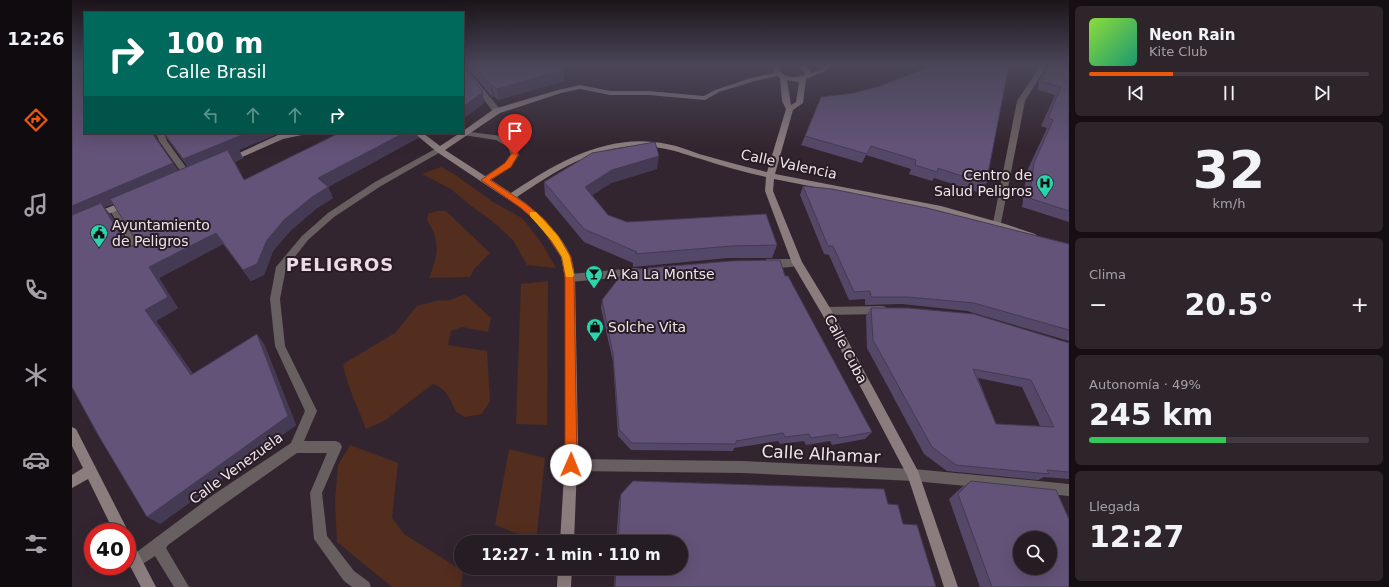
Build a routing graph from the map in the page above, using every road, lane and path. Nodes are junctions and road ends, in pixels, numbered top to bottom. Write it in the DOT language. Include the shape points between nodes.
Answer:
graph roads {
  1 [pos="482,92"];
  2 [pos="556,92"];
  3 [pos="607,92"];
  4 [pos="715,92"];
  5 [pos="784,92"];
  6 [pos="802,92"];
  7 [pos="1027,92"];
  8 [pos="790,109"];
  9 [pos="497,111"];
  10 [pos="466,133"];
  11 [pos="160,134"];
  12 [pos="294,134"];
  13 [pos="419,134"];
  14 [pos="440,150"];
  15 [pos="225,162"];
  16 [pos="770,176"];
  17 [pos="189,177"];
  18 [pos="485,180"];
  19 [pos="511,197"];
  20 [pos="134,200"];
  21 [pos="113,209"];
  22 [pos="997,223"];
  23 [pos="72,226"];
  24 [pos="1040,239"];
  25 [pos="140,253"];
  26 [pos="797,263"];
  27 [pos="760,264"];
  28 [pos="646,271"];
  29 [pos="570,278"];
  30 [pos="826,310"];
  31 [pos="895,310"];
  32 [pos="72,433"];
  33 [pos="295,447"];
  34 [pos="571,465"];
  35 [pos="91,470"];
  36 [pos="914,475"];
  37 [pos="72,482"];
  38 [pos="1069,490"];
  39 [pos="117,523"];
  40 [pos="566,535"];
  41 [pos="157,546"];
  42 [pos="136,561"];
  43 [pos="136,564"];
  44 [pos="565,575"];
  45 [pos="149,587"];
  46 [pos="182,587"];
  47 [pos="364,587"];
  48 [pos="564,587"];
  49 [pos="951,587"];
  1 -- 9 [label="street"];
  2 -- 9 [label="street"];
  3 -- 4 [label="street" via="705,98"];
  5 -- 8 [label="street"];
  6 -- 8 [label="street, Calle Cuba" via="799,103"];
  7 -- 22 [label="street" via="1021,101"];
  8 -- 16 [label="street, Calle Cuba"];
  9 -- 10 [label="street"];
  10 -- 14 [label="street"];
  10 -- 18 [label="street" via="498,138 512,146 515,155 508,165"];
  11 -- 17 [label="street"];
  12 -- 15 [label="street"];
  13 -- 14 [label="street"];
  14 -- 18 [label="street"];
  14 -- 33 [label="street, Calle Venezuela" via="378,184 331,215 305,238 282,267 275,299 280,346 310,411"];
  16 -- 19 [label="street, Calle Valencia" via="666,146 625,144 584,153 557,166"];
  16 -- 22 [label="street, Calle Valencia" via="891,198"];
  16 -- 26 [label="street, Calle Cuba" via="769,191"];
  18 -- 19 [label="street"];
  19 -- 29 [label="street" via="542,222 555,238 566,257"];
  20 -- 21 [label="street"];
  21 -- 23 [label="street"];
  21 -- 25 [label="street"];
  22 -- 24 [label="street, Calle Valencia"];
  26 -- 27 [label="street"];
  26 -- 30 [label="street, Calle Cuba"];
  28 -- 29 [label="street"];
  29 -- 34 [label="street"];
  30 -- 31 [label="street"];
  30 -- 36 [label="street, Calle Cuba"];
  32 -- 35 [label="street"];
  33 -- 41 [label="street"];
  33 -- 47 [label="street" via="336,447 316,493 321,539 349,576"];
  34 -- 36 [label="street, Calle Alhamar" via="742,467"];
  34 -- 40 [label="street"];
  35 -- 37 [label="street"];
  35 -- 39 [label="street"];
  36 -- 38 [label="street, Calle Alhamar"];
  36 -- 49 [label="street, Calle Cuba"];
  41 -- 42 [label="street"];
  41 -- 46 [label="street"];
  43 -- 45 [label="street"];
  44 -- 48 [label="street"];
}
